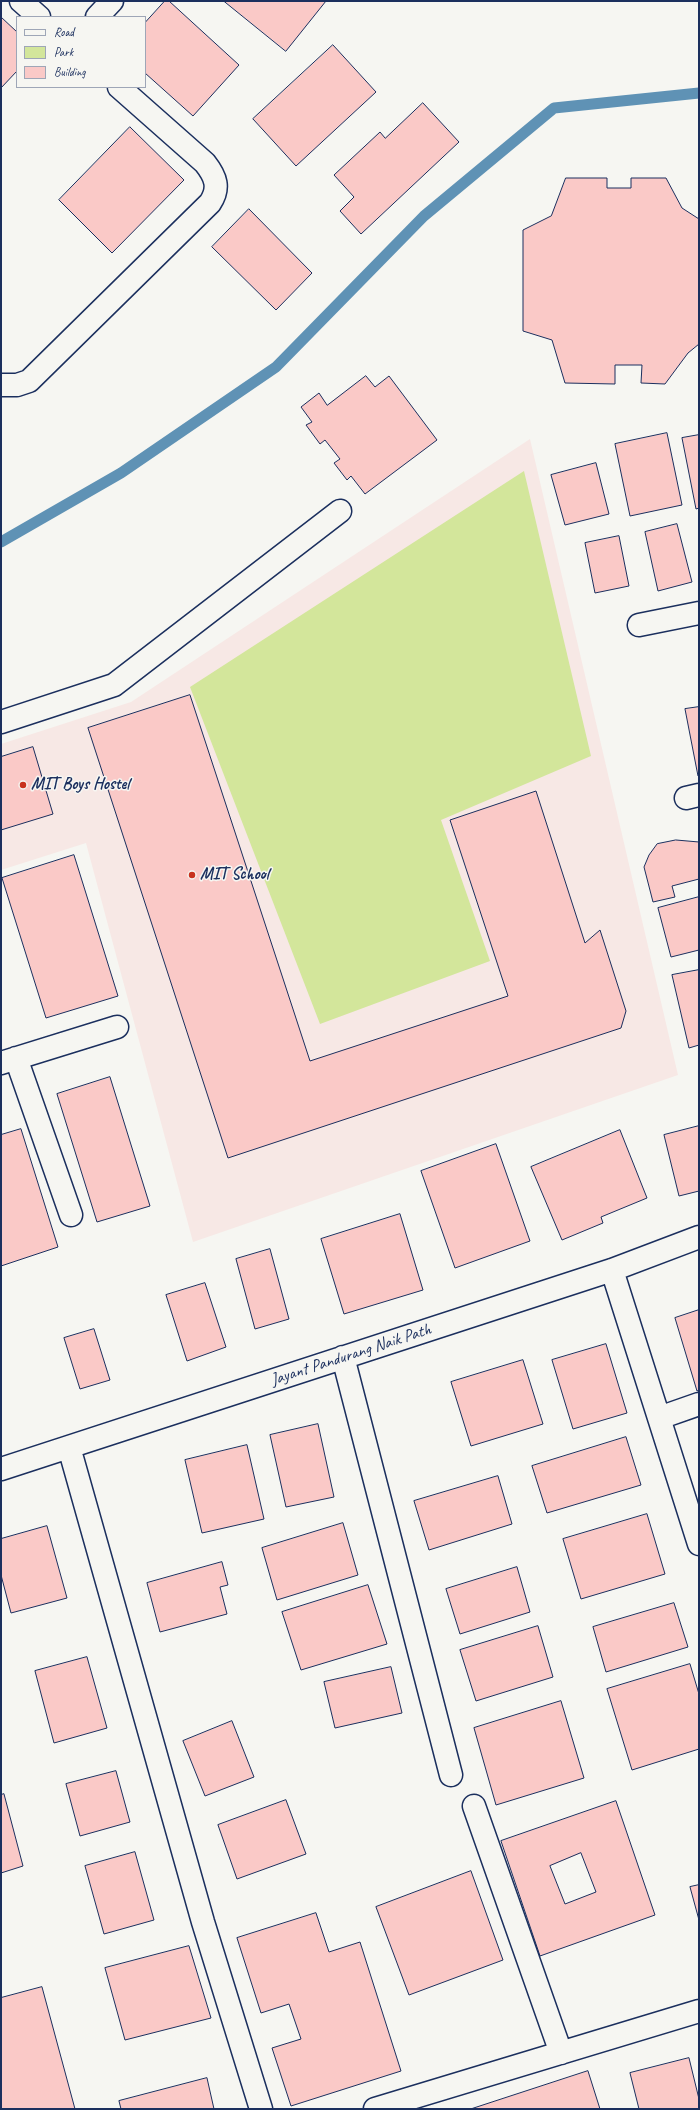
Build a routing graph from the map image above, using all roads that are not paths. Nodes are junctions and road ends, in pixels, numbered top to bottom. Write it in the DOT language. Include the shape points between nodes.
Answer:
graph roads {
  1 [pos="21,1"];
  2 [pos="112,1"];
  3 [pos="38,16"];
  4 [pos="98,16"];
  5 [pos="120,88"];
  6 [pos="1,385"];
  7 [pos="340,511"];
  8 [pos="699,614"];
  9 [pos="639,625"];
  10 [pos="1,722"];
  11 [pos="116,1028"];
  12 [pos="9,1061"];
  13 [pos="71,1215"];
  14 [pos="699,1237"];
  15 [pos="612,1270"];
  16 [pos="343,1358"];
  17 [pos="699,1404"];
  18 [pos="659,1418"];
  19 [pos="69,1447"];
  20 [pos="1,1469"];
  21 [pos="699,1544"];
  22 [pos="451,1775"];
  23 [pos="474,1806"];
  24 [pos="699,2011"];
  25 [pos="561,2053"];
  26 [pos="261,2109"];
  27 [pos="375,2109"];
  1 -- 3 [label="street"];
  2 -- 4 [label="street"];
  5 -- 6 [label="street" via="205,162 213,173 216,194 210,203 29,381 17,385"];
  7 -- 10 [label="street" via="114,685"];
  8 -- 9 [label="street"];
  11 -- 12 [label="street"];
  12 -- 13 [label="street"];
  14 -- 15 [label="street, Jayant Pandurang Naik Path"];
  15 -- 16 [label="street, Jayant Pandurang Naik Path"];
  15 -- 18 [label="street"];
  16 -- 19 [label="street, Jayant Pandurang Naik Path"];
  16 -- 22 [label="street"];
  17 -- 18 [label="street"];
  18 -- 21 [label="street"];
  19 -- 20 [label="street, Jayant Pandurang Naik Path"];
  19 -- 26 [label="street" via="203,1922"];
  23 -- 25 [label="street"];
  24 -- 25 [label="street"];
  25 -- 27 [label="street"];
}
